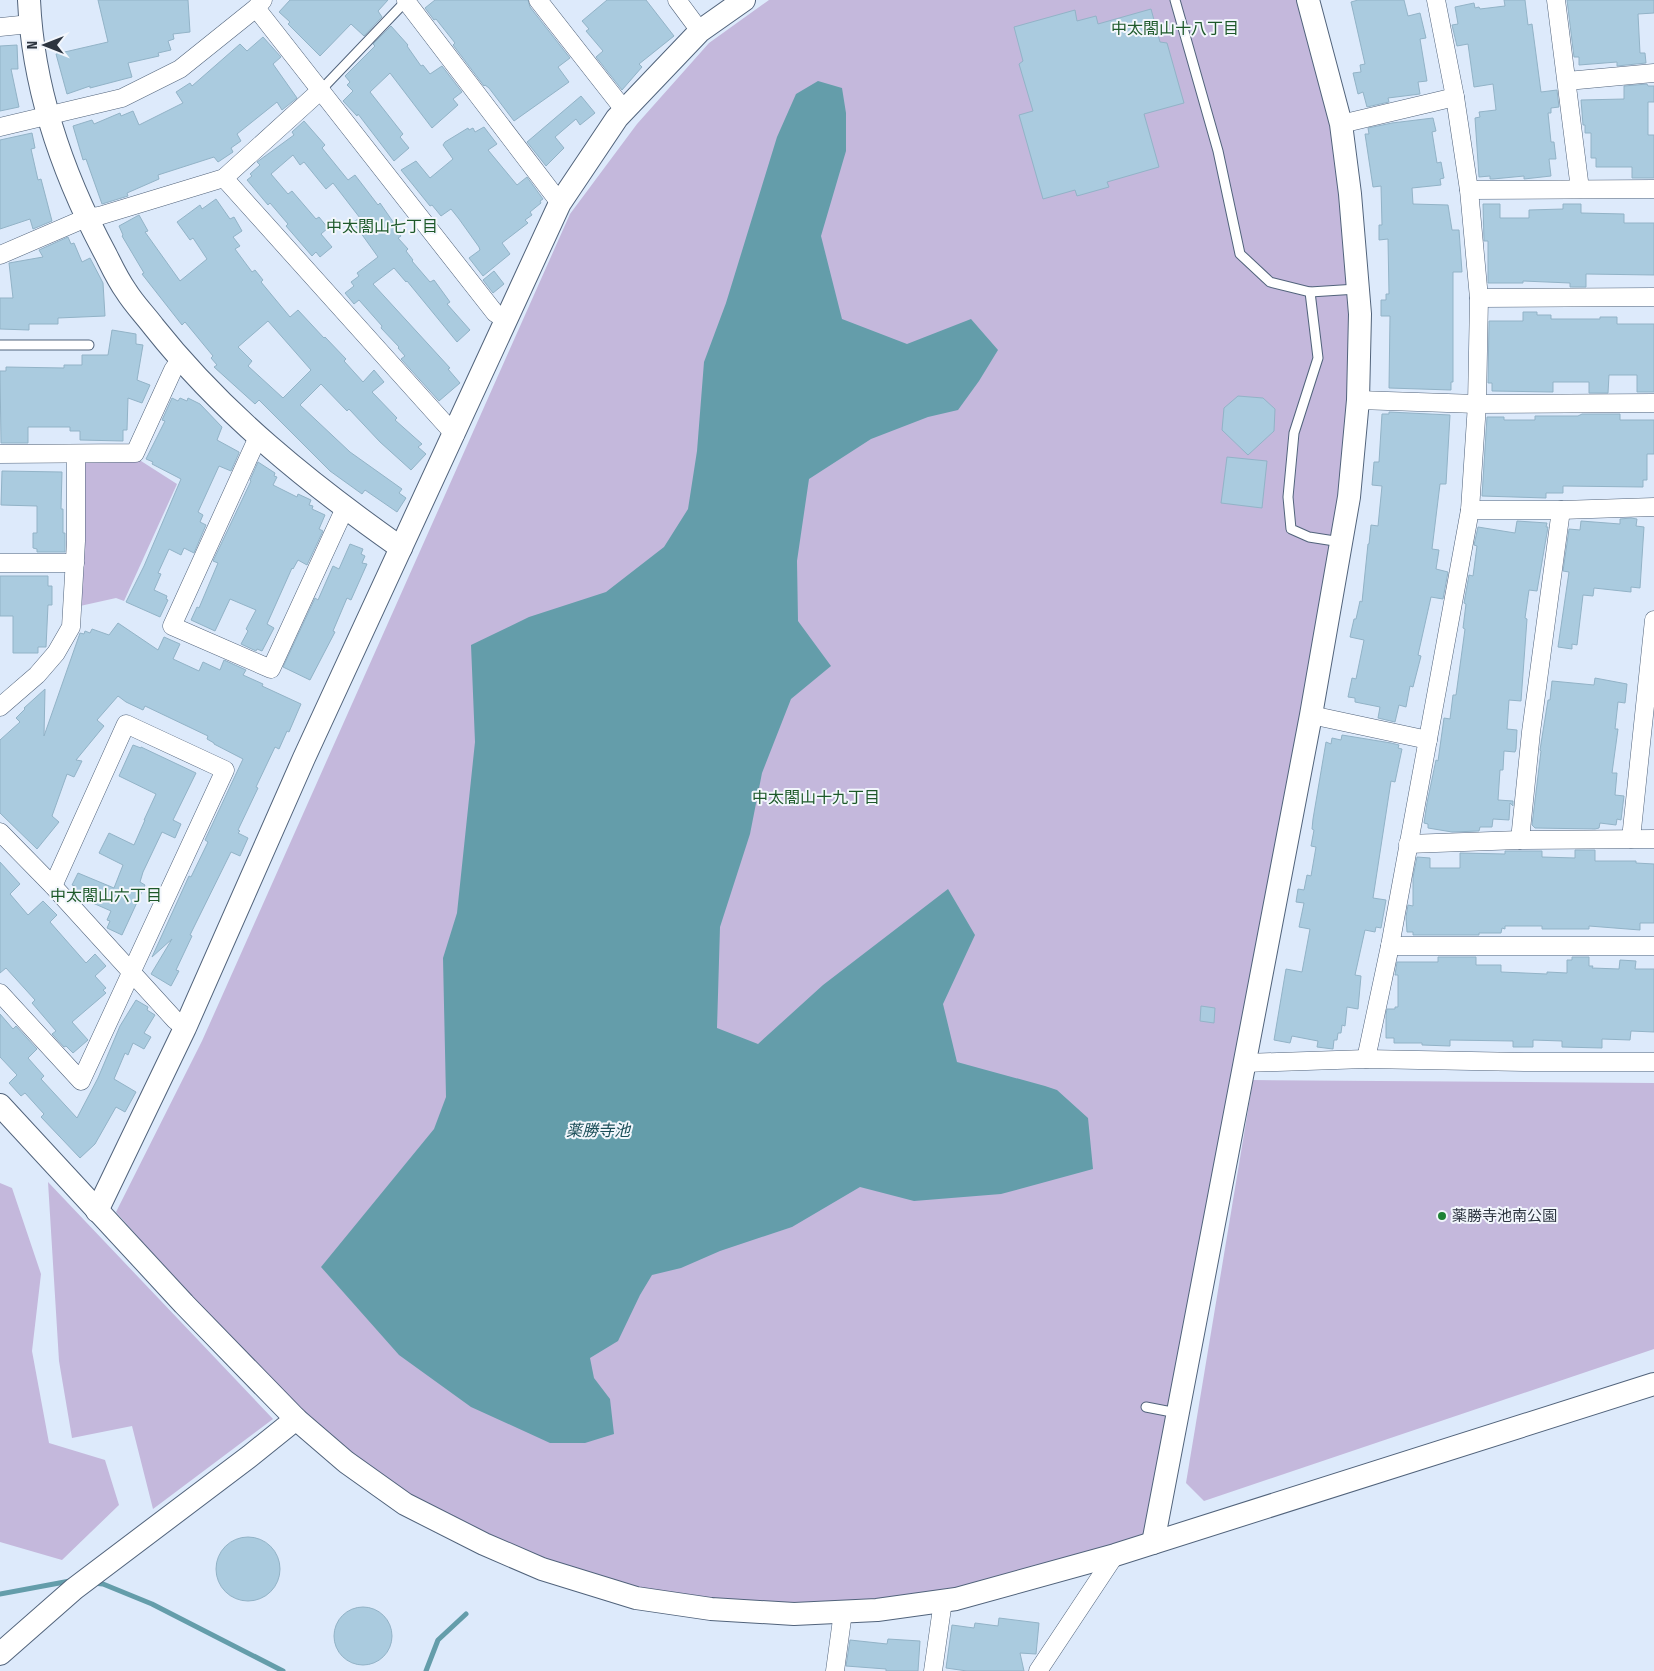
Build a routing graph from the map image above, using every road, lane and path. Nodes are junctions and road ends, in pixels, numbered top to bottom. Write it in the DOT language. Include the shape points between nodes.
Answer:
graph roads {
  1 [pos="29,0"];
  2 [pos="538,0"];
  3 [pos="677,0"];
  4 [pos="744,0"];
  5 [pos="1174,0"];
  6 [pos="1308,0"];
  7 [pos="1437,0"];
  8 [pos="1556,0"];
  9 [pos="407,1"];
  10 [pos="260,4"];
  11 [pos="30,24"];
  12 [pos="0,27"];
  13 [pos="700,31"];
  14 [pos="1654,73"];
  15 [pos="1567,81"];
  16 [pos="320,90"];
  17 [pos="1454,96"];
  18 [pos="625,110"];
  19 [pos="48,117"];
  20 [pos="1341,124"];
  21 [pos="0,127"];
  22 [pos="224,178"];
  23 [pos="1580,189"];
  24 [pos="1654,189"];
  25 [pos="1469,190"];
  26 [pos="560,203"];
  27 [pos="86,218"];
  28 [pos="0,255"];
  29 [pos="1358,289"];
  30 [pos="1310,292"];
  31 [pos="1654,297"];
  32 [pos="1479,298"];
  33 [pos="506,320"];
  34 [pos="0,345"];
  35 [pos="89,345"];
  36 [pos="180,360"];
  37 [pos="1358,400"];
  38 [pos="1654,403"];
  39 [pos="1477,404"];
  40 [pos="454,434"];
  41 [pos="258,437"];
  42 [pos="0,454"];
  43 [pos="76,454"];
  44 [pos="1654,507"];
  45 [pos="345,508"];
  46 [pos="1470,510"];
  47 [pos="1561,510"];
  48 [pos="1341,542"];
  49 [pos="401,548"];
  50 [pos="0,563"];
  51 [pos="75,563"];
  52 [pos="1654,620"];
  53 [pos="0,707"];
  54 [pos="1310,715"];
  55 [pos="1428,740"];
  56 [pos="0,832"];
  57 [pos="1631,839"];
  58 [pos="1654,839"];
  59 [pos="1520,840"];
  60 [pos="1408,844"];
  61 [pos="53,886"];
  62 [pos="1390,946"];
  63 [pos="1654,946"];
  64 [pos="132,973"];
  65 [pos="0,993"];
  66 [pos="185,1028"];
  67 [pos="1366,1059"];
  68 [pos="1654,1062"];
  69 [pos="1245,1063"];
  70 [pos="0,1104"];
  71 [pos="97,1210"];
  72 [pos="1654,1384"];
  73 [pos="1146,1407"];
  74 [pos="1178,1413"];
  75 [pos="296,1419"];
  76 [pos="1153,1543"];
  77 [pos="1115,1555"];
  78 [pos="943,1601"];
  79 [pos="843,1612"];
  80 [pos="0,1654"];
  81 [pos="835,1671"];
  82 [pos="933,1671"];
  83 [pos="1038,1671"];
  1 -- 11 [label="street"];
  2 -- 18 [label="street"];
  3 -- 13 [label="street"];
  4 -- 13 [label="street"];
  5 -- 30 [label="lane" via="1218,151 1240,254 1270,282"];
  6 -- 20 [label="street"];
  7 -- 17 [label="street"];
  8 -- 15 [label="street"];
  9 -- 16 [label="lane"];
  9 -- 26 [label="street"];
  10 -- 16 [label="street"];
  10 -- 19 [label="street" via="180,69 122,98"];
  11 -- 12 [label="street"];
  11 -- 19 [label="street"];
  13 -- 18 [label="street"];
  14 -- 15 [label="street"];
  15 -- 23 [label="street"];
  16 -- 22 [label="street"];
  16 -- 33 [label="street" via="495,313"];
  17 -- 20 [label="street"];
  17 -- 25 [label="street"];
  18 -- 26 [label="street"];
  19 -- 21 [label="street"];
  19 -- 27 [label="street"];
  20 -- 29 [label="street"];
  22 -- 27 [label="street"];
  22 -- 40 [label="street"];
  23 -- 24 [label="street"];
  23 -- 25 [label="street"];
  25 -- 32 [label="street"];
  26 -- 33 [label="street"];
  27 -- 28 [label="street"];
  27 -- 36 [label="street" via="125,291"];
  29 -- 30 [label="lane"];
  29 -- 37 [label="street"];
  30 -- 48 [label="lane" via="1318,358 1294,433 1288,497 1291,529 1308,538"];
  31 -- 32 [label="street"];
  32 -- 39 [label="street"];
  33 -- 40 [label="street"];
  34 -- 35 [label="lane"];
  36 -- 41 [label="street"];
  36 -- 43 [label="street" via="135,453"];
  37 -- 39 [label="street"];
  37 -- 48 [label="street" via="1350,497"];
  38 -- 39 [label="street"];
  39 -- 46 [label="street"];
  40 -- 49 [label="street"];
  41 -- 45 [label="street"];
  41 -- 45 [label="street" via="172,626 270,669"];
  42 -- 43 [label="street"];
  43 -- 51 [label="street"];
  44 -- 47 [label="street"];
  45 -- 49 [label="street"];
  46 -- 47 [label="street"];
  46 -- 55 [label="street"];
  47 -- 59 [label="street"];
  48 -- 54 [label="street"];
  49 -- 66 [label="street"];
  50 -- 51 [label="street"];
  51 -- 53 [label="street" via="71,627 56,653 37,675"];
  52 -- 57 [label="street"];
  54 -- 55 [label="street"];
  54 -- 69 [label="street"];
  55 -- 60 [label="street"];
  56 -- 61 [label="street"];
  57 -- 58 [label="street"];
  57 -- 59 [label="street"];
  59 -- 60 [label="street"];
  60 -- 62 [label="street"];
  61 -- 64 [label="street"];
  61 -- 64 [label="street" via="126,724 225,770"];
  62 -- 63 [label="street"];
  62 -- 67 [label="street"];
  64 -- 65 [label="street" via="81,1081"];
  64 -- 66 [label="street"];
  66 -- 71 [label="street"];
  67 -- 68 [label="street"];
  67 -- 69 [label="street"];
  69 -- 74 [label="street"];
  70 -- 71 [label="street"];
  71 -- 75 [label="street"];
  72 -- 76 [label="street"];
  73 -- 74 [label="lane"];
  74 -- 76 [label="street"];
  75 -- 79 [label="street" via="346,1462 405,1504 542,1569 636,1598 794,1614"];
  75 -- 80 [label="street" via="74,1590"];
  76 -- 77 [label="street"];
  77 -- 78 [label="street"];
  77 -- 83 [label="street"];
  78 -- 79 [label="street"];
  78 -- 82 [label="street"];
  79 -- 81 [label="street"];
}
